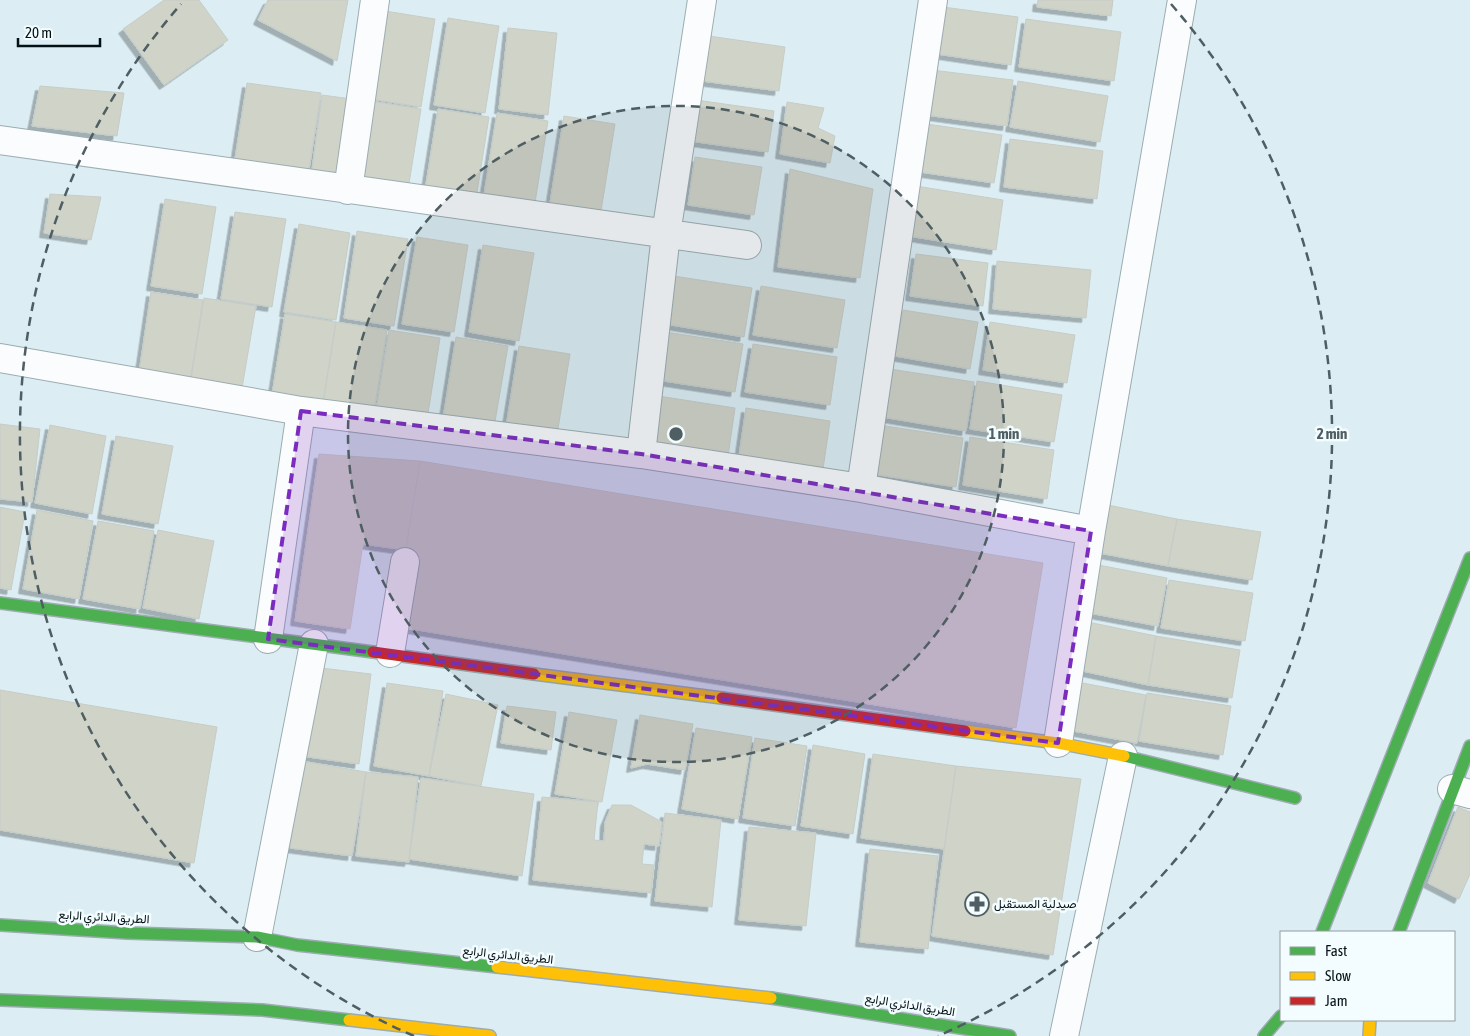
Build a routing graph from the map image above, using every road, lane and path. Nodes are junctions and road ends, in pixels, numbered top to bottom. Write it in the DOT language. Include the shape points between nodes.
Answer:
graph roads {
  1 [pos="375,0"];
  2 [pos="702,0"];
  3 [pos="933,0"];
  4 [pos="1182,0"];
  5 [pos="0,140"];
  6 [pos="348,190"];
  7 [pos="666,234"];
  8 [pos="747,245"];
  9 [pos="0,358"];
  10 [pos="301,411"];
  11 [pos="641,454"];
  12 [pos="861,488"];
  13 [pos="1091,531"];
  14 [pos="1470,558"];
  15 [pos="405,562"];
  16 [pos="0,603"];
  17 [pos="268,639"];
  18 [pos="314,644"];
  19 [pos="390,653"];
  20 [pos="1058,743"];
  21 [pos="1470,746"];
  22 [pos="1122,756"];
  23 [pos="1461,792"];
  24 [pos="1295,798"];
  25 [pos="0,925"];
  26 [pos="1322,931"];
  27 [pos="1399,931"];
  28 [pos="258,937"];
  29 [pos="0,1000"];
  30 [pos="1280,1017"];
  31 [pos="1370,1021"];
  32 [pos="490,1036"];
  33 [pos="1010,1036"];
  34 [pos="1064,1036"];
  35 [pos="1264,1036"];
  36 [pos="1369,1036"];
  1 -- 6 [label="street"];
  2 -- 7 [label="street"];
  3 -- 12 [label="street"];
  4 -- 13 [label="street"];
  5 -- 6 [label="street"];
  6 -- 7 [label="street"];
  7 -- 8 [label="street"];
  7 -- 11 [label="street"];
  9 -- 10 [label="street"];
  10 -- 11 [label="street"];
  10 -- 17 [label="street"];
  11 -- 12 [label="street"];
  12 -- 13 [label="street"];
  13 -- 20 [label="street"];
  14 -- 26 [label="main road"];
  15 -- 19 [label="street"];
  16 -- 17 [label="main road"];
  17 -- 18 [label="main road"];
  18 -- 19 [label="main road"];
  18 -- 28 [label="street"];
  19 -- 20 [label="main road"];
  20 -- 22 [label="main road"];
  21 -- 23 [label="main road"];
  22 -- 24 [label="main road"];
  22 -- 34 [label="street"];
  23 -- 27 [label="main road"];
  25 -- 28 [label="main road, الطريق الدائري الرابع"];
  28 -- 33 [label="main road, الطريق الدائري الرابع" via="297,945 802,1001"];
  29 -- 32 [label="main road" via="262,1010"];
  30 -- 35 [label="main road"];
  31 -- 36 [label="main road"];
}
